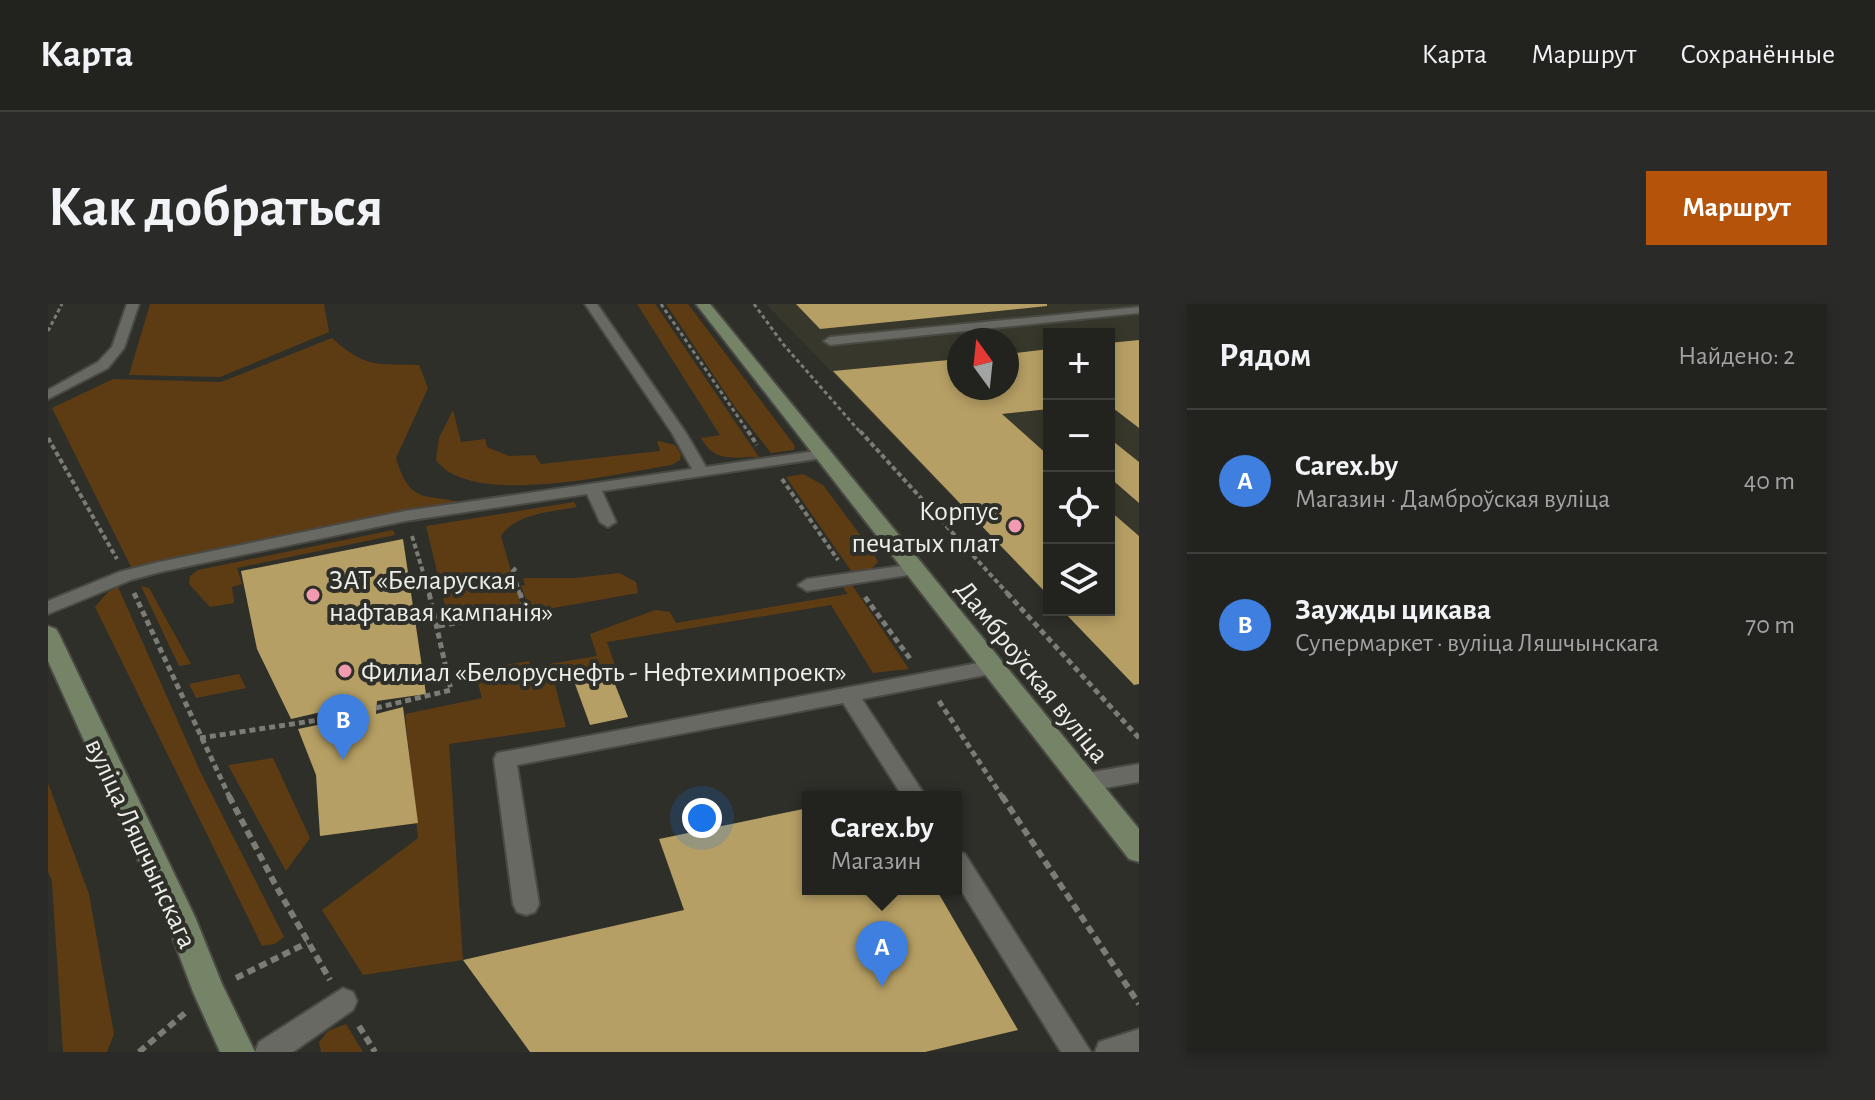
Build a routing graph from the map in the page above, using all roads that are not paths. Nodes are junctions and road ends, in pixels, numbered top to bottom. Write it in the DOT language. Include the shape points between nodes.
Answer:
graph roads {
  1 [pos="133,304"];
  2 [pos="591,304"];
  3 [pos="703,304"];
  4 [pos="1139,310"];
  5 [pos="1115,312"];
  6 [pos="1139,327"];
  7 [pos="830,341"];
  8 [pos="48,395"];
  9 [pos="823,454"];
  10 [pos="700,470"];
  11 [pos="589,487"];
  12 [pos="608,522"];
  13 [pos="915,569"];
  14 [pos="807,585"];
  15 [pos="48,608"];
  16 [pos="50,644"];
  17 [pos="994,667"];
  18 [pos="847,693"];
  19 [pos="1139,773"];
  20 [pos="1087,782"];
  21 [pos="911,791"];
  22 [pos="1139,850"];
  23 [pos="962,870"];
  24 [pos="526,904"];
  25 [pos="343,1001"];
  26 [pos="1139,1043"];
  27 [pos="238,1052"];
  28 [pos="269,1052"];
  29 [pos="1077,1052"];
  30 [pos="1109,1052"];
  1 -- 8 [label="lane" via="118,348 103,365"];
  2 -- 10 [label="lane"];
  3 -- 9 [label="street, Дамброўская вуліца"];
  4 -- 5 [label="lane"];
  5 -- 6 [label="lane"];
  5 -- 7 [label="lane"];
  9 -- 10 [label="lane"];
  9 -- 13 [label="street, Дамброўская вуліца"];
  10 -- 11 [label="lane"];
  11 -- 12 [label="lane" via="599,497"];
  11 -- 15 [label="lane" via="405,516 159,567"];
  13 -- 14 [label="lane"];
  13 -- 17 [label="street, Дамброўская вуліца"];
  16 -- 27 [label="street, вуліца Ляшчынскага"];
  17 -- 18 [label="lane"];
  17 -- 20 [label="street, Дамброўская вуліца"];
  18 -- 21 [label="lane"];
  18 -- 24 [label="lane" via="505,759"];
  19 -- 20 [label="lane"];
  20 -- 22 [label="street, Дамброўская вуліца"];
  23 -- 29 [label="lane"];
  25 -- 28 [label="lane"];
  26 -- 30 [label="lane"];
}
